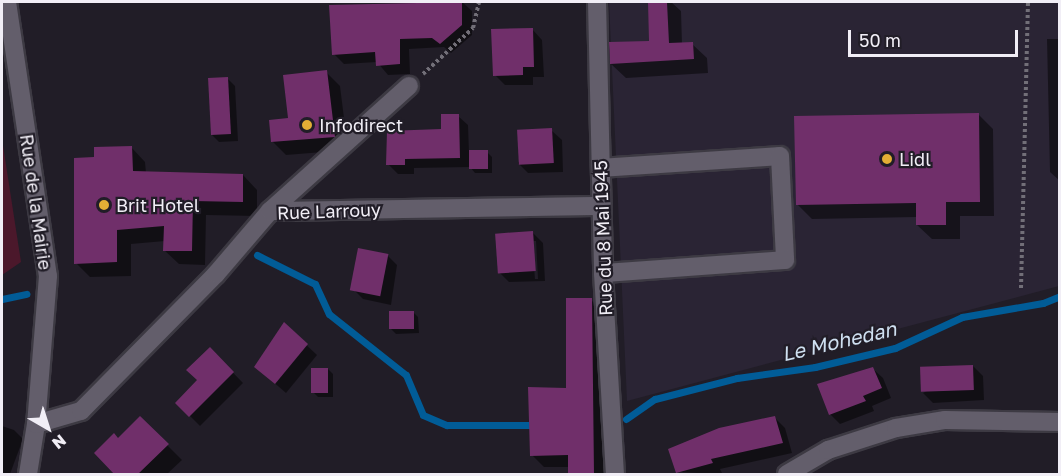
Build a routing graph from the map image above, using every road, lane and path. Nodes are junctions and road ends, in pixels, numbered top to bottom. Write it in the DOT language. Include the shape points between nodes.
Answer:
graph roads {
  1 [pos="7,2"];
  2 [pos="479,2"];
  3 [pos="597,2"];
  4 [pos="1028,2"];
  5 [pos="409,86"];
  6 [pos="601,168"];
  7 [pos="601,206"];
  8 [pos="270,211"];
  9 [pos="603,273"];
  10 [pos="1021,288"];
  11 [pos="1059,422"];
  12 [pos="36,424"];
  13 [pos="28,474"];
  14 [pos="615,474"];
  15 [pos="787,474"];
  1 -- 12 [label="street, Rue de la Mairie" via="48,276"];
  2 -- 5 [label="path" via="473,28"];
  3 -- 6 [label="street, Rue du 8 Mai 1945"];
  4 -- 10 [label="path"];
  5 -- 8 [label="street"];
  6 -- 7 [label="street, Rue du 8 Mai 1945"];
  6 -- 9 [label="street" via="780,156 785,260"];
  7 -- 8 [label="street, Rue Larrouy"];
  7 -- 9 [label="street, Rue du 8 Mai 1945"];
  8 -- 12 [label="street, Rue Larrouy" via="216,274 81,411"];
  9 -- 14 [label="street, Rue du 8 Mai 1945"];
  11 -- 15 [label="street" via="945,420 896,428 828,450"];
  12 -- 13 [label="street, Rue de la Mairie"];
}
